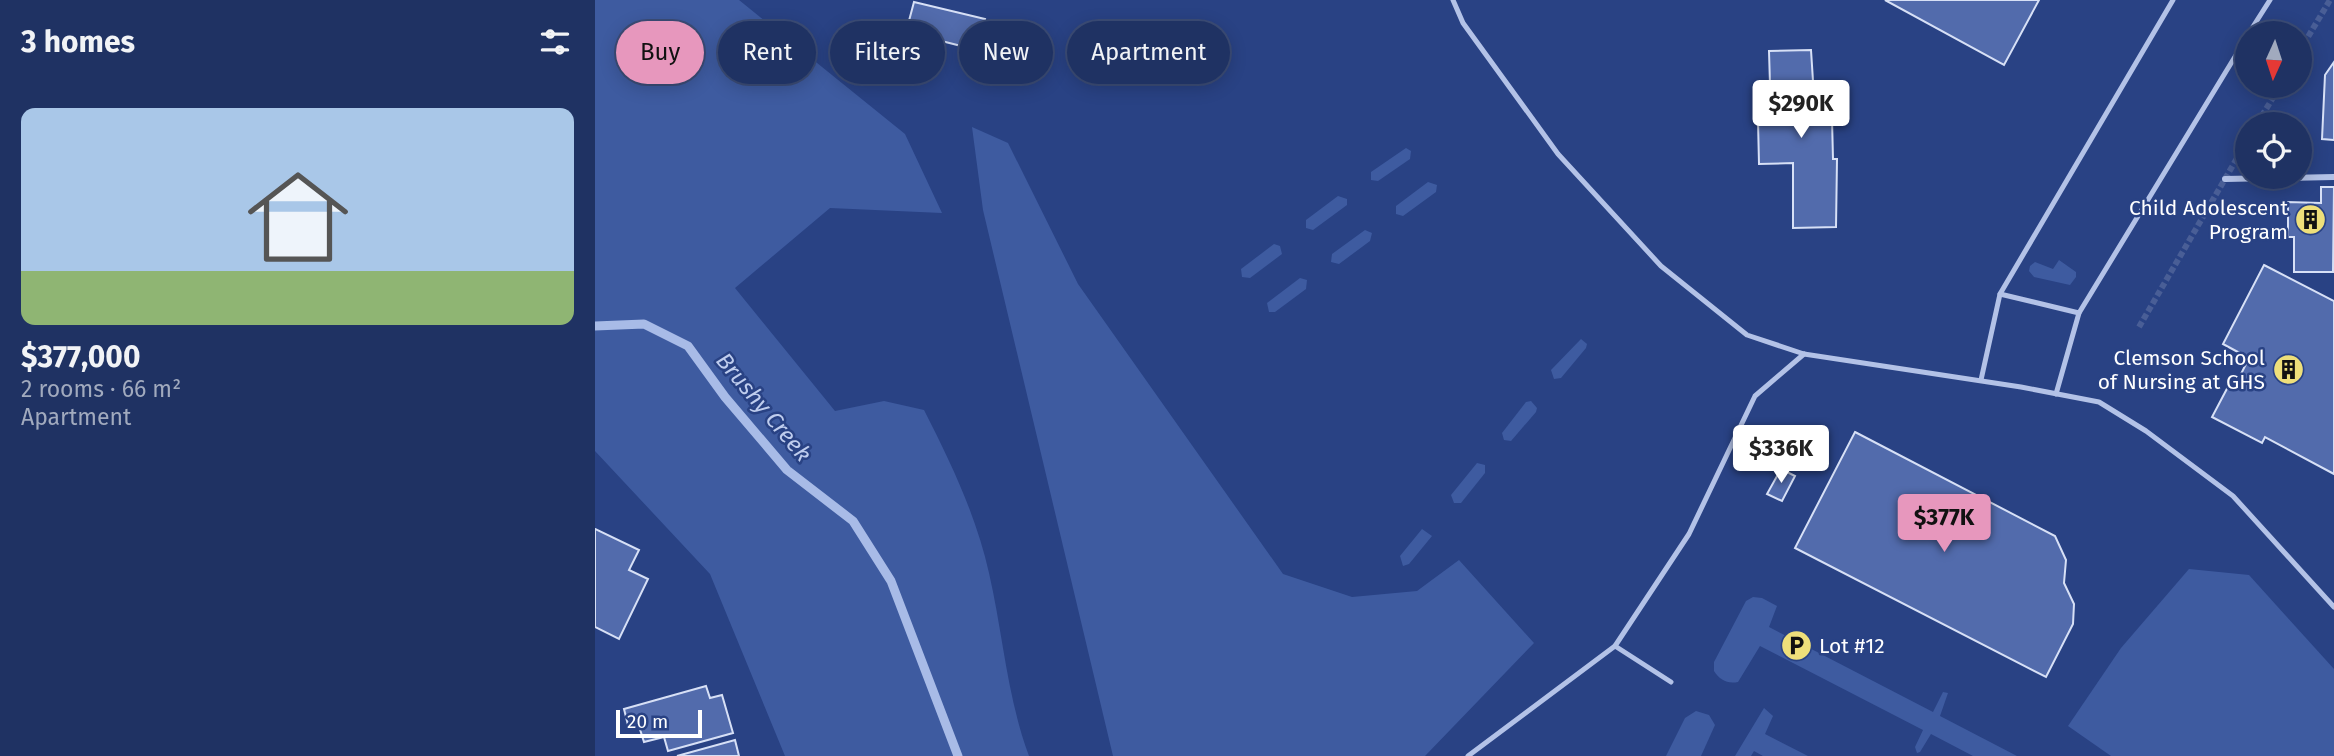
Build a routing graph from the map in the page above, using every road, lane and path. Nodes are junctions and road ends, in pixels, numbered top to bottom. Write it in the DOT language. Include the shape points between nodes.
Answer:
graph roads {
  1 [pos="1453,0"];
  2 [pos="2173,0"];
  3 [pos="2270,0"];
  4 [pos="2257,21"];
  5 [pos="2235,56"];
  6 [pos="2334,177"];
  7 [pos="2225,179"];
  8 [pos="2000,294"];
  9 [pos="2079,313"];
  10 [pos="1804,354"];
  11 [pos="1981,380"];
  12 [pos="2056,394"];
  13 [pos="2334,607"];
  14 [pos="1615,646"];
  15 [pos="1671,682"];
  16 [pos="1468,756"];
  1 -- 10 [label="lane" via="1463,23 1558,154 1661,265 1747,335"];
  2 -- 8 [label="lane"];
  3 -- 4 [label="lane"];
  5 -- 9 [label="lane"];
  6 -- 7 [label="street"];
  8 -- 9 [label="lane"];
  8 -- 11 [label="lane"];
  9 -- 12 [label="lane"];
  10 -- 11 [label="lane"];
  10 -- 14 [label="lane" via="1755,396 1689,534"];
  11 -- 12 [label="lane"];
  12 -- 13 [label="lane" via="2099,402 2146,430 2233,496"];
  14 -- 15 [label="lane"];
  14 -- 16 [label="lane"];
}
